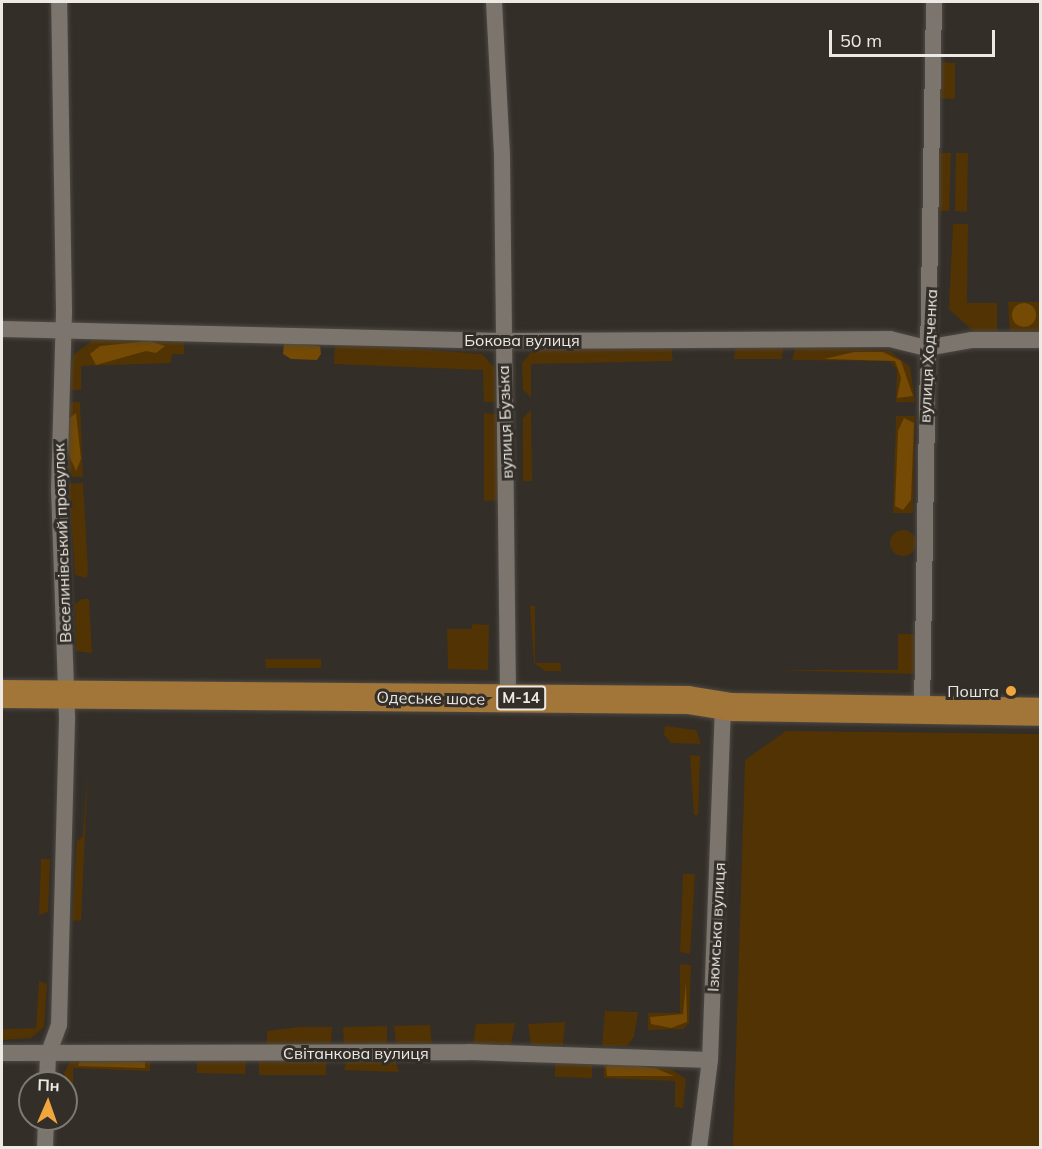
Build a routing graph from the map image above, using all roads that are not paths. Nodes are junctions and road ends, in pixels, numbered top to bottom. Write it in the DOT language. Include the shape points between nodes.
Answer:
graph roads {
  1 [pos="59,2"];
  2 [pos="494,2"];
  3 [pos="934,2"];
  4 [pos="2,328"];
  5 [pos="62,330"];
  6 [pos="1041,340"];
  7 [pos="502,341"];
  8 [pos="926,348"];
  9 [pos="2,694"];
  10 [pos="67,694"];
  11 [pos="508,698"];
  12 [pos="723,707"];
  13 [pos="922,710"];
  14 [pos="1041,712"];
  15 [pos="2,1053"];
  16 [pos="48,1055"];
  17 [pos="710,1060"];
  18 [pos="47,1071"];
  19 [pos="46,1131"];
  20 [pos="45,1148"];
  21 [pos="699,1148"];
  1 -- 5 [label="street, Веселинівський провулок"];
  2 -- 7 [label="street, вулиця Бузька"];
  3 -- 8 [label="street, вулиця Ходченка" via="933,308"];
  4 -- 5 [label="street, Бокова вулиця"];
  5 -- 7 [label="street, Бокова вулиця"];
  5 -- 10 [label="street, Веселинівський провулок" via="58,470"];
  6 -- 8 [label="street, Бокова вулиця" via="972,340"];
  7 -- 8 [label="street, Бокова вулиця" via="810,337 890,339"];
  7 -- 11 [label="street, вулиця Бузька"];
  8 -- 13 [label="street, вулиця Ходченка"];
  9 -- 10 [label="highway, Одеське шосе / М-14"];
  10 -- 11 [label="highway, Одеське шосе / М-14"];
  10 -- 16 [label="street, Веселинівський провулок" via="59,1025"];
  11 -- 12 [label="highway, Одеське шосе / М-14" via="688,700"];
  12 -- 13 [label="highway, Одеське шосе / М-14"];
  12 -- 17 [label="street, Ізюмська вулиця"];
  13 -- 14 [label="highway, Одеське шосе / М-14"];
  15 -- 16 [label="street, Світанкова вулиця"];
  16 -- 17 [label="street, Світанкова вулиця" via="469,1052"];
  16 -- 18 [label="street, Веселинівський провулок"];
  17 -- 21 [label="street, Ізюмська вулиця"];
  19 -- 20 [label="street"];
}
